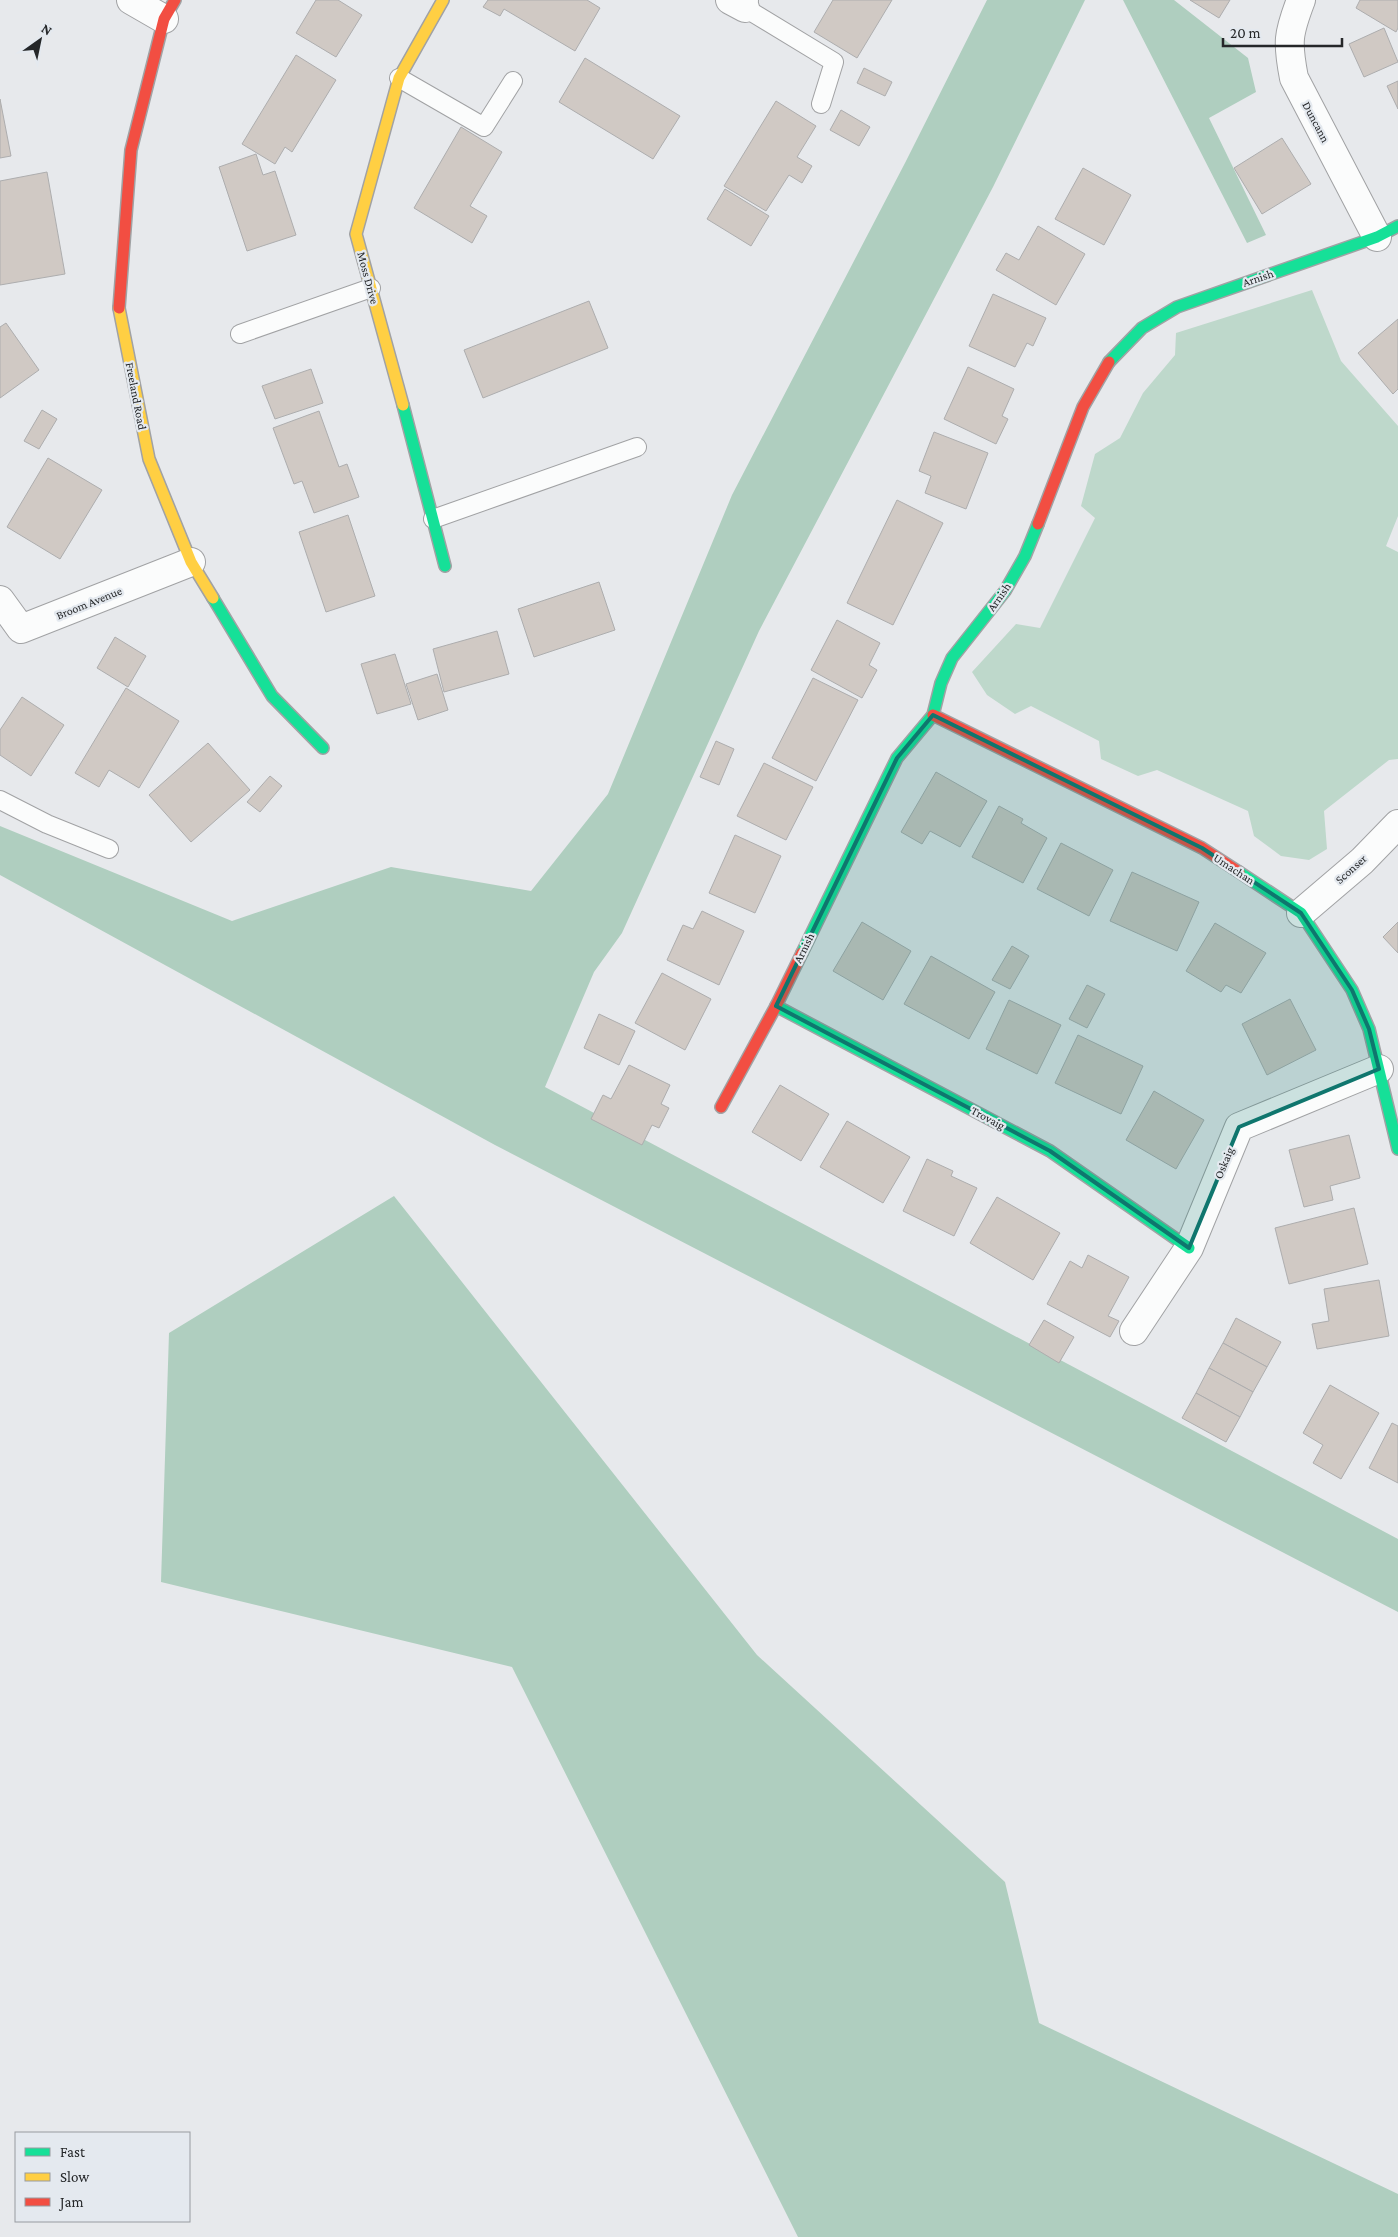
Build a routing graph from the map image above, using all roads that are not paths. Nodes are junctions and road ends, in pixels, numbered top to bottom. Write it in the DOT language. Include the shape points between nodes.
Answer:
graph roads {
  1 [pos="131,0"];
  2 [pos="443,0"];
  3 [pos="1301,0"];
  4 [pos="742,3"];
  5 [pos="169,10"];
  6 [pos="399,78"];
  7 [pos="513,81"];
  8 [pos="821,104"];
  9 [pos="1387,232"];
  10 [pos="371,288"];
  11 [pos="240,334"];
  12 [pos="637,447"];
  13 [pos="434,519"];
  14 [pos="191,562"];
  15 [pos="445,566"];
  16 [pos="0,600"];
  17 [pos="11,634"];
  18 [pos="932,715"];
  19 [pos="323,748"];
  20 [pos="0,800"];
  21 [pos="1398,824"];
  22 [pos="109,849"];
  23 [pos="1301,913"];
  24 [pos="776,1006"];
  25 [pos="1379,1069"];
  26 [pos="721,1108"];
  27 [pos="1398,1149"];
  28 [pos="1189,1248"];
  29 [pos="1134,1331"];
  1 -- 5 [label="street"];
  2 -- 6 [label="street, Moss Drive"];
  3 -- 9 [label="street, Duncann" via="1291,27 1288,50 1294,78"];
  4 -- 8 [label="lane" via="834,62"];
  5 -- 14 [label="street, Freeland Road" via="131,150 118,302 149,459"];
  6 -- 7 [label="lane" via="484,127"];
  6 -- 10 [label="street, Moss Drive" via="356,234"];
  9 -- 18 [label="street, Arnish" via="1177,307 1142,328 1113,356 1083,407 1025,556 1005,591 952,658"];
  10 -- 11 [label="lane"];
  10 -- 13 [label="street, Moss Drive"];
  12 -- 13 [label="lane"];
  13 -- 15 [label="street, Moss Drive"];
  14 -- 17 [label="street, Broom Avenue"];
  14 -- 19 [label="street, Freeland Road" via="272,696"];
  16 -- 17 [label="street, Broom Avenue"];
  18 -- 23 [label="street, Umachan" via="1202,848"];
  18 -- 24 [label="street, Arnish" via="897,758"];
  20 -- 22 [label="lane" via="47,824"];
  21 -- 23 [label="street, Sconser" via="1362,861"];
  23 -- 25 [label="street, Umachan" via="1352,990 1369,1029"];
  24 -- 26 [label="street, Arnish"];
  24 -- 28 [label="street, Trovaig" via="1050,1151"];
  25 -- 27 [label="street, Umachan"];
  25 -- 28 [label="street, Oskaig" via="1239,1127"];
  28 -- 29 [label="street, Oskaig"];
}
